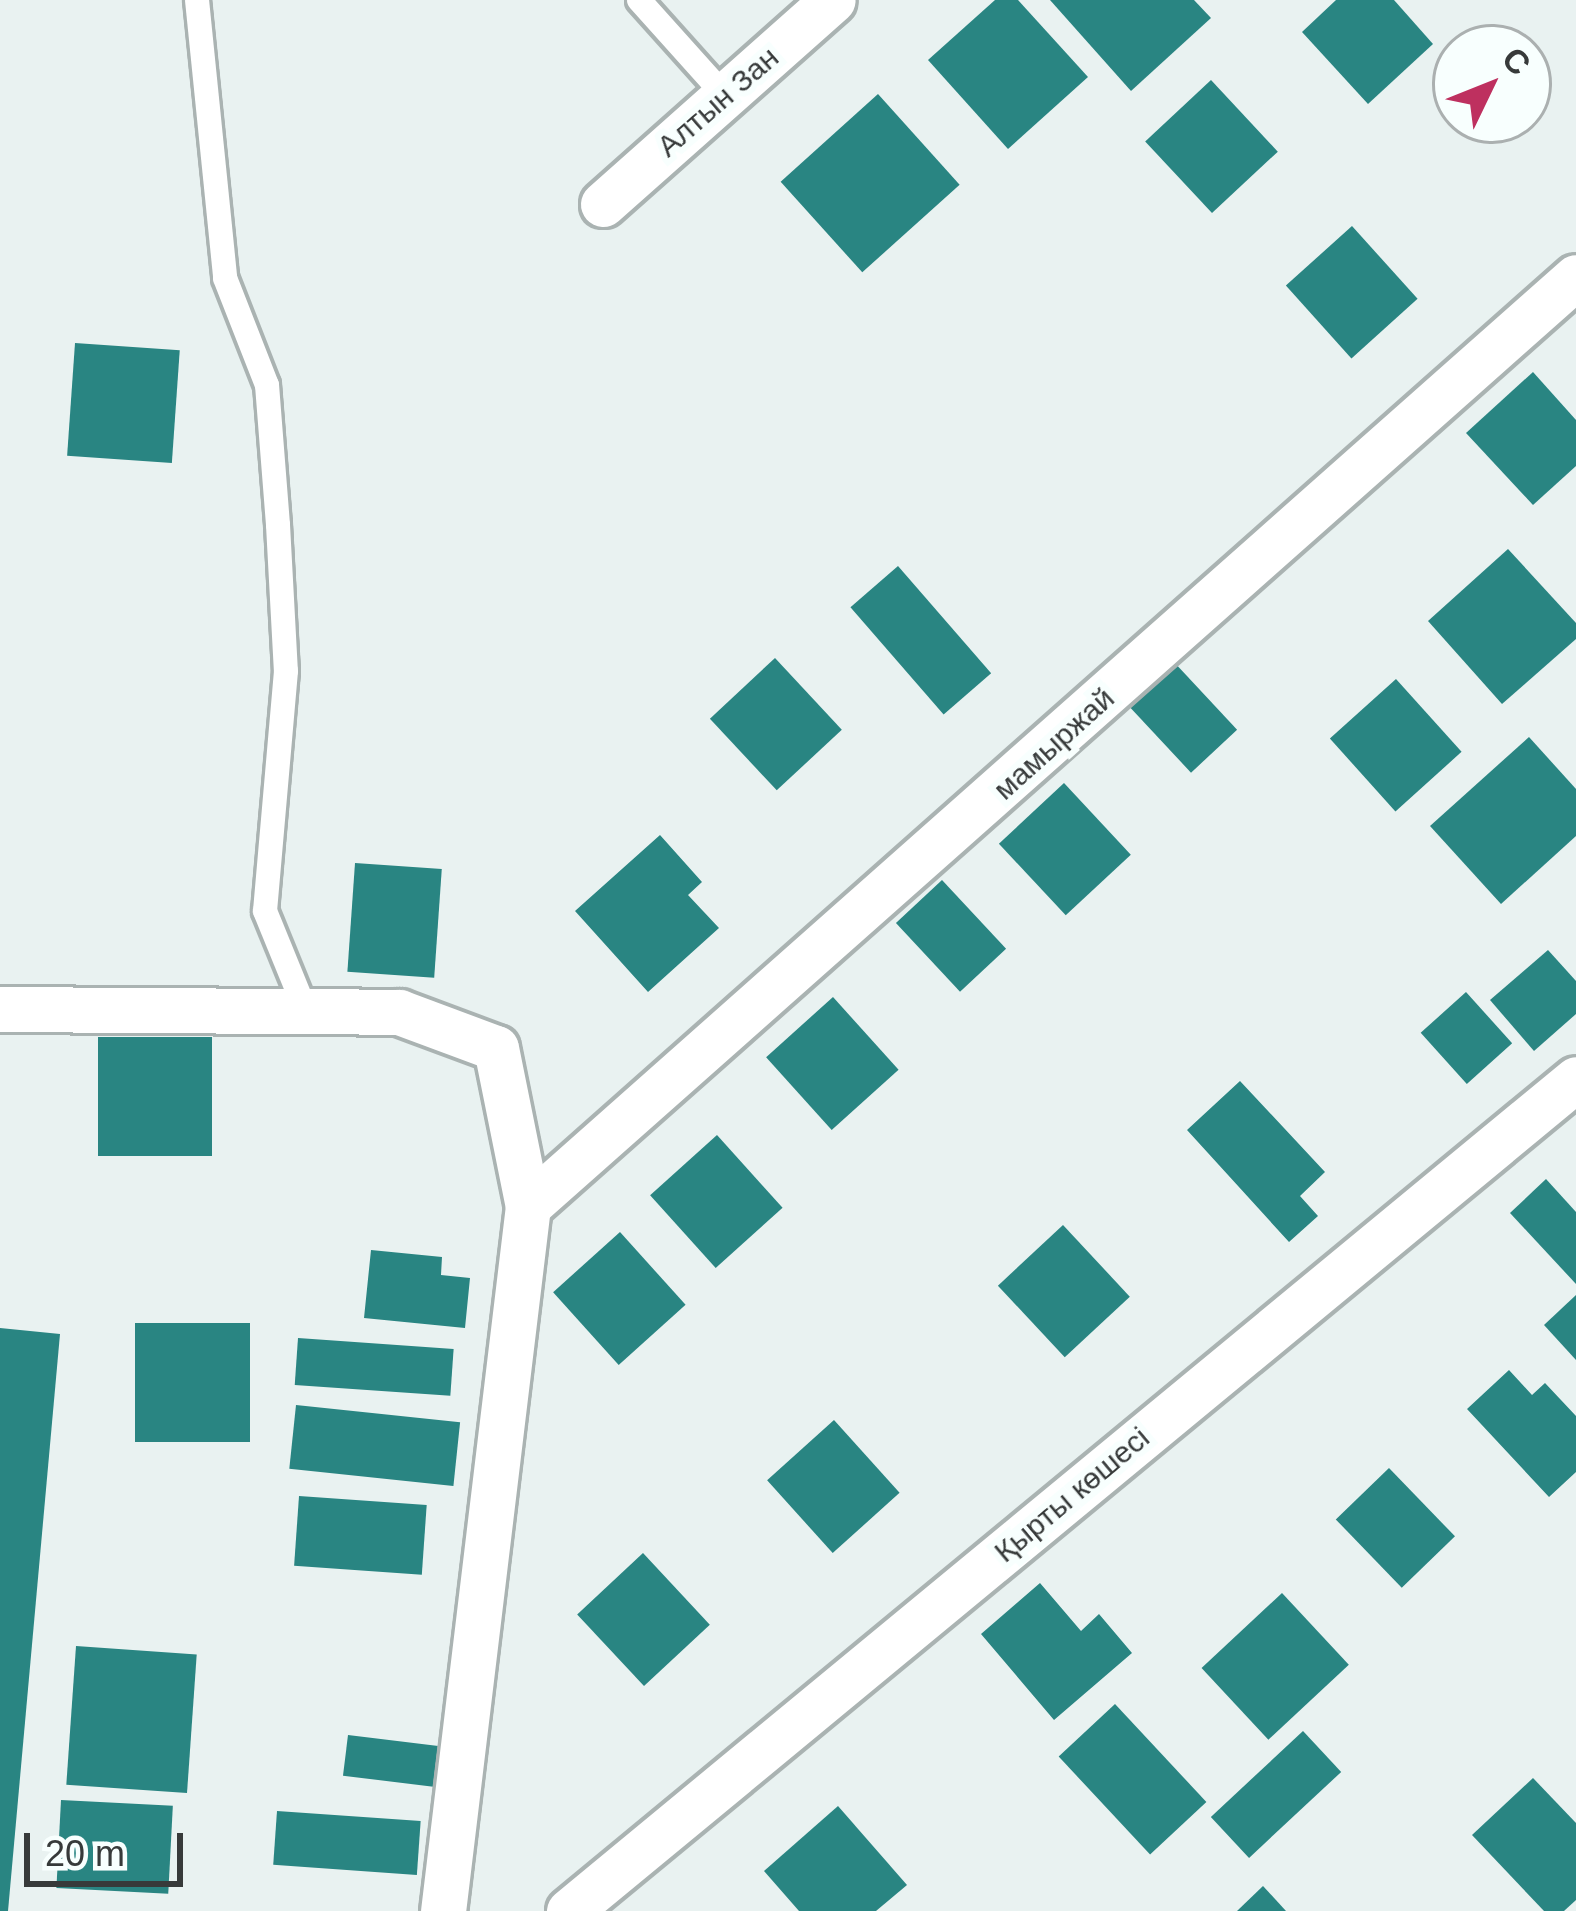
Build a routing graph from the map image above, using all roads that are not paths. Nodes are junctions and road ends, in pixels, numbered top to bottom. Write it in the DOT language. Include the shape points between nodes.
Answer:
graph roads {
  1 [pos="197,0"];
  2 [pos="639,0"];
  3 [pos="833,0"];
  4 [pos="725,96"];
  5 [pos="603,204"];
  6 [pos="1576,278"];
  7 [pos="0,1009"];
  8 [pos="305,1009"];
  9 [pos="1576,1079"];
  10 [pos="528,1206"];
  11 [pos="443,1911"];
  12 [pos="569,1911"];
  1 -- 8 [label="lane" via="225,278 267,385 278,525 286,671 265,910"];
  2 -- 4 [label="lane"];
  3 -- 4 [label="street, Алтын Зан"];
  4 -- 5 [label="street, Алтын Зан"];
  6 -- 10 [label="street, мамыржай"];
  7 -- 8 [label="street"];
  8 -- 10 [label="street" via="399,1012 496,1048"];
  9 -- 12 [label="street, Қырты көшесі"];
  10 -- 11 [label="street"];
}
